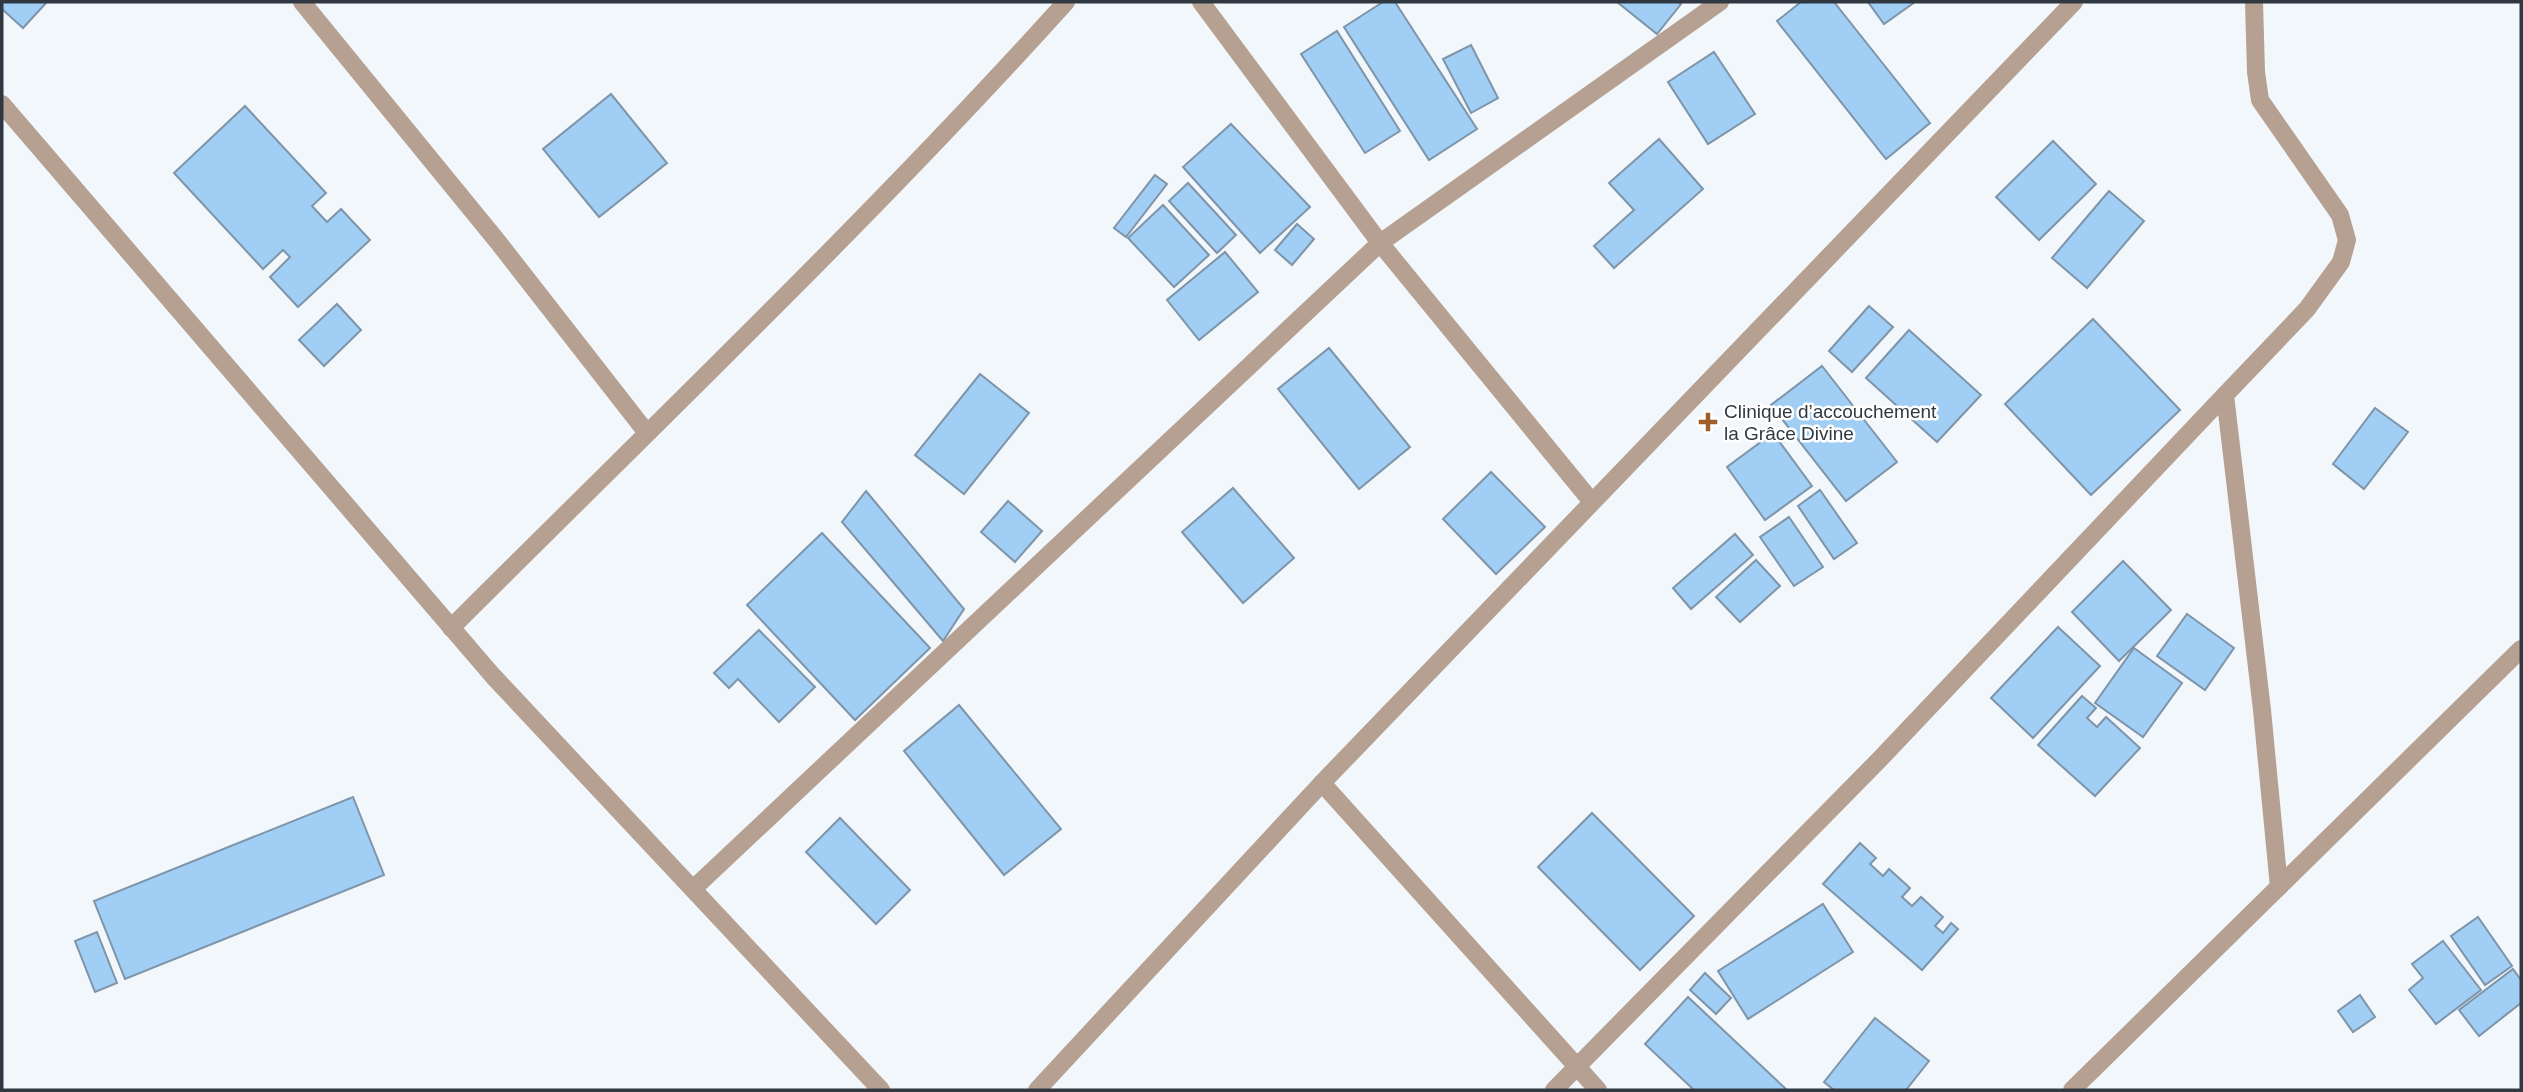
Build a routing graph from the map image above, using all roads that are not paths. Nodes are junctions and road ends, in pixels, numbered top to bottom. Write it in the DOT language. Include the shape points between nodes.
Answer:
graph roads {
  1 [pos="302,2"];
  2 [pos="1066,2"];
  3 [pos="1201,2"];
  4 [pos="1720,2"];
  5 [pos="2074,2"];
  6 [pos="2254,2"];
  7 [pos="2,104"];
  8 [pos="1380,243"];
  9 [pos="2225,395"];
  10 [pos="646,433"];
  11 [pos="1592,502"];
  12 [pos="451,628"];
  13 [pos="2521,649"];
  14 [pos="1322,783"];
  15 [pos="2279,887"];
  16 [pos="693,889"];
  17 [pos="1577,1067"];
  18 [pos="881,1090"];
  19 [pos="1037,1090"];
  20 [pos="1554,1090"];
  21 [pos="1598,1090"];
  22 [pos="2072,1090"];
  1 -- 10 [label="street"];
  2 -- 10 [label="street" via="974,102"];
  3 -- 8 [label="street"];
  4 -- 8 [label="street"];
  5 -- 11 [label="street"];
  6 -- 9 [label="street" via="2260,100 2340,215 2347,240 2341,262 2307,309"];
  7 -- 12 [label="street"];
  8 -- 11 [label="street"];
  8 -- 16 [label="street"];
  9 -- 15 [label="street"];
  9 -- 17 [label="street" via="1879,760"];
  10 -- 12 [label="street"];
  11 -- 14 [label="street"];
  12 -- 16 [label="street"];
  13 -- 15 [label="street"];
  14 -- 17 [label="street"];
  14 -- 19 [label="street"];
  15 -- 22 [label="street"];
  16 -- 18 [label="street"];
  17 -- 20 [label="street"];
  17 -- 21 [label="street"];
}
